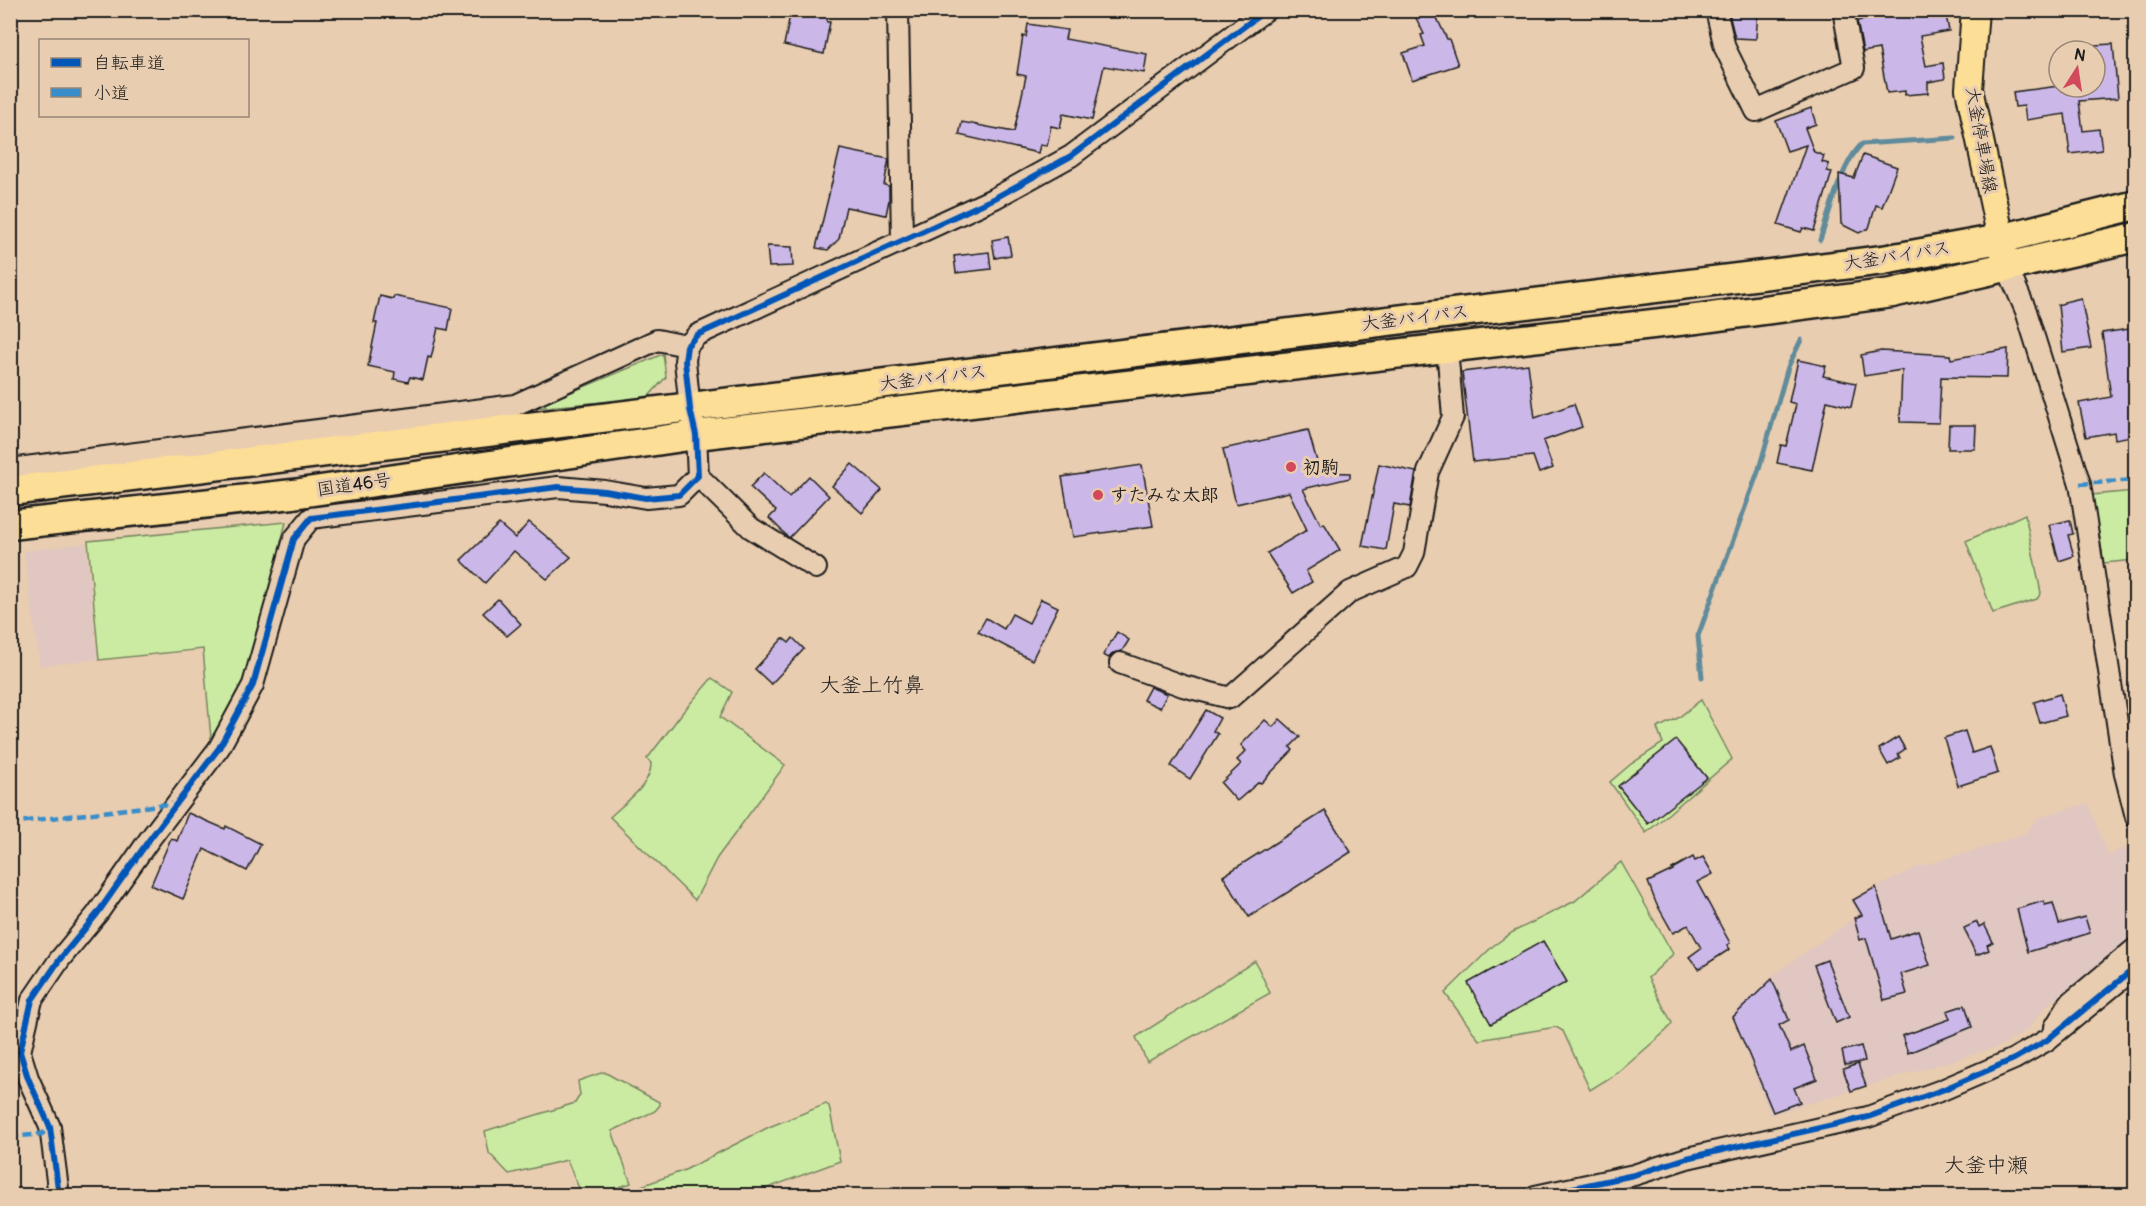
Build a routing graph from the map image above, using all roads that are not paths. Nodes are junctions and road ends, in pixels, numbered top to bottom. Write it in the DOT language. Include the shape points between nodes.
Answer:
graph roads {
  1 [pos="898,10"];
  2 [pos="1716,10"];
  3 [pos="1843,10"];
  4 [pos="1975,10"];
  5 [pos="1261,12"];
  6 [pos="2136,205"];
  7 [pos="2136,237"];
  8 [pos="2000,239"];
  9 [pos="902,240"];
  10 [pos="2007,267"];
  11 [pos="687,346"];
  12 [pos="1447,348"];
  13 [pos="693,422"];
  14 [pos="10,469"];
  15 [pos="698,476"];
  16 [pos="10,491"];
  17 [pos="10,525"];
  18 [pos="816,568"];
  19 [pos="1120,663"];
  20 [pos="2136,817"];
  21 [pos="2136,948"];
  22 [pos="2136,967"];
  23 [pos="2048,1040"];
  24 [pos="59,1196"];
  25 [pos="1535,1196"];
  1 -- 9 [label="street"];
  2 -- 3 [label="street" via="1725,48 1756,111 1854,68"];
  4 -- 8 [label="main road, 大釜停車場線" via="1969,89"];
  5 -- 9 [label="street" via="1071,156 995,198"];
  6 -- 8 [label="highway, 大釜バイパス"];
  7 -- 10 [label="highway, 大釜バイパス"];
  8 -- 10 [label="main road, 大釜停車場線"];
  8 -- 13 [label="highway, 大釜バイパス" via="1860,263"];
  9 -- 11 [label="street" via="697,335"];
  10 -- 12 [label="highway, 大釜バイパス" via="1892,293"];
  10 -- 20 [label="street" via="2026,311 2080,484 2125,774"];
  11 -- 13 [label="street" via="685,361"];
  11 -- 14 [label="street" via="657,340 515,405"];
  12 -- 13 [label="highway, 大釜バイパス"];
  12 -- 19 [label="street" via="1453,417 1428,472 1414,553 1407,567 1350,592 1230,698"];
  13 -- 15 [label="street"];
  13 -- 16 [label="highway, 国道46号" via="322,452"];
  13 -- 17 [label="highway, 国道46号" via="293,494"];
  15 -- 18 [label="street" via="751,528"];
  15 -- 24 [label="street" via="679,495 646,498 558,487 311,518 301,529 294,539 252,685 219,748 32,1000 20,1052 50,1127"];
  21 -- 23 [label="street" via="2069,1004"];
  22 -- 23 [label="street"];
  23 -- 25 [label="street" via="1953,1086 1868,1117"];
}
